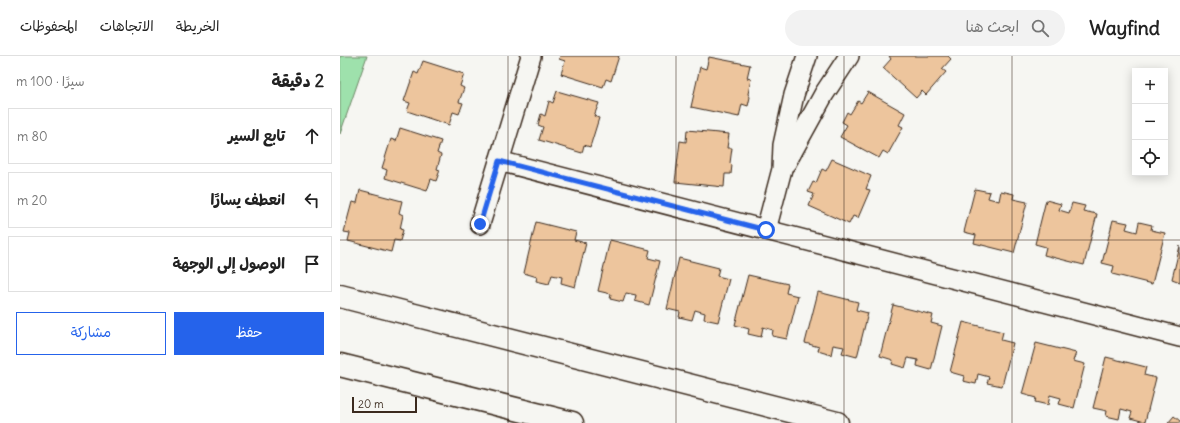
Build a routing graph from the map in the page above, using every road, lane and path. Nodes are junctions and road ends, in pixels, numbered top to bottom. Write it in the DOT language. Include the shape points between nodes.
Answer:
graph roads {
  1 [pos="531,56"];
  2 [pos="807,56"];
  3 [pos="850,56"];
  4 [pos="499,161"];
  5 [pos="782,169"];
  6 [pos="480,224"];
  7 [pos="766,230"];
  8 [pos="340,296"];
  9 [pos="1180,337"];
  10 [pos="340,365"];
  11 [pos="572,423"];
  12 [pos="836,423"];
  1 -- 4 [label="street"];
  2 -- 5 [label="street" via="794,95 783,145"];
  3 -- 5 [label="street" via="824,94"];
  4 -- 6 [label="street"];
  4 -- 7 [label="street"];
  5 -- 7 [label="street"];
  7 -- 9 [label="street"];
  8 -- 12 [label="street"];
  10 -- 11 [label="street"];
}
